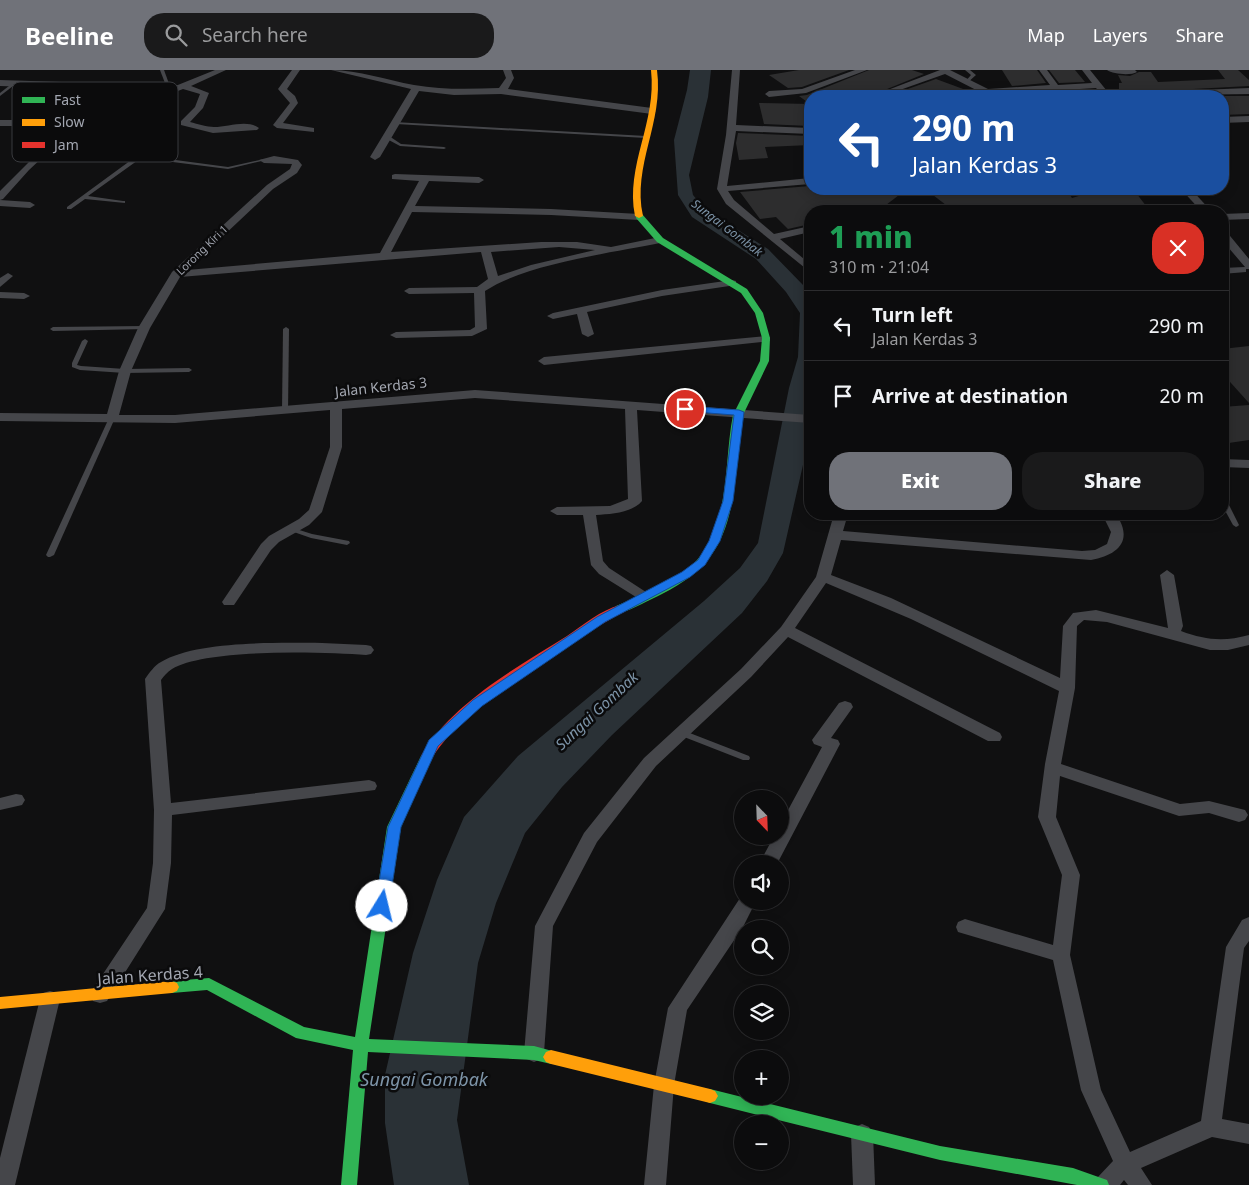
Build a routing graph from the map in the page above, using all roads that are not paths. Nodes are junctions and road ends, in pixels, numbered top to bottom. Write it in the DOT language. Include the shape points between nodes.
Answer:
graph roads {
  1 [pos="162,70"];
  2 [pos="222,70"];
  3 [pos="296,70"];
  4 [pos="335,70"];
  5 [pos="507,70"];
  6 [pos="654,70"];
  7 [pos="736,70"];
  8 [pos="863,70"];
  9 [pos="945,70"];
  10 [pos="966,70"];
  11 [pos="1043,70"];
  12 [pos="1086,70"];
  13 [pos="1110,70"];
  14 [pos="1132,72"];
  15 [pos="166,82"];
  16 [pos="966,82"];
  17 [pos="12,85"];
  18 [pos="1098,85"];
  19 [pos="183,86"];
  20 [pos="1055,87"];
  21 [pos="178,88"];
  22 [pos="416,88"];
  23 [pos="806,90"];
  24 [pos="892,90"];
  25 [pos="983,90"];
  26 [pos="1014,90"];
  27 [pos="1102,90"];
  28 [pos="501,91"];
  29 [pos="804,91"];
  30 [pos="1249,91"];
  31 [pos="1229,92"];
  32 [pos="769,94"];
  33 [pos="0,95"];
  34 [pos="652,111"];
  35 [pos="1249,119"];
  36 [pos="1229,120"];
  37 [pos="396,123"];
  38 [pos="254,128"];
  39 [pos="732,128"];
  40 [pos="311,130"];
  41 [pos="804,131"];
  42 [pos="387,137"];
  43 [pos="646,137"];
  44 [pos="444,148"];
  45 [pos="375,156"];
  46 [pos="264,160"];
  47 [pos="178,161"];
  48 [pos="32,162"];
  49 [pos="132,162"];
  50 [pos="394,177"];
  51 [pos="426,178"];
  52 [pos="479,180"];
  53 [pos="804,182"];
  54 [pos="722,189"];
  55 [pos="1191,195"];
  56 [pos="84,197"];
  57 [pos="0,198"];
  58 [pos="123,202"];
  59 [pos="0,203"];
  60 [pos="30,205"];
  61 [pos="1201,205"];
  62 [pos="69,208"];
  63 [pos="409,209"];
  64 [pos="1249,216"];
  65 [pos="639,217"];
  66 [pos="1229,217"];
  67 [pos="804,230"];
  68 [pos="773,237"];
  69 [pos="660,240"];
  70 [pos="1229,246"];
  71 [pos="485,249"];
  72 [pos="611,250"];
  73 [pos="384,255"];
  74 [pos="804,264"];
  75 [pos="1246,268"];
  76 [pos="1229,270"];
  77 [pos="176,274"];
  78 [pos="8,276"];
  79 [pos="494,280"];
  80 [pos="732,283"];
  81 [pos="0,284"];
  82 [pos="409,290"];
  83 [pos="478,290"];
  84 [pos="0,295"];
  85 [pos="24,296"];
  86 [pos="581,310"];
  87 [pos="553,316"];
  88 [pos="144,328"];
  89 [pos="53,329"];
  90 [pos="286,329"];
  91 [pos="588,334"];
  92 [pos="396,335"];
  93 [pos="766,339"];
  94 [pos="85,341"];
  95 [pos="544,362"];
  96 [pos="189,370"];
  97 [pos="125,371"];
  98 [pos="631,406"];
  99 [pos="336,407"];
  100 [pos="285,411"];
  101 [pos="739,412"];
  102 [pos="0,417"];
  103 [pos="112,418"];
  104 [pos="804,418"];
  105 [pos="1229,463"];
  106 [pos="1249,464"];
  107 [pos="589,510"];
  108 [pos="557,511"];
  109 [pos="1229,511"];
  110 [pos="840,520"];
  111 [pos="1113,520"];
  112 [pos="1236,525"];
  113 [pos="293,530"];
  114 [pos="836,535"];
  115 [pos="347,543"];
  116 [pos="50,556"];
  117 [pos="1168,575"];
  118 [pos="823,578"];
  119 [pos="644,597"];
  120 [pos="229,602"];
  121 [pos="786,630"];
  122 [pos="1172,633"];
  123 [pos="1249,640"];
  124 [pos="366,650"];
  125 [pos="1067,688"];
  126 [pos="845,707"];
  127 [pos="682,733"];
  128 [pos="994,736"];
  129 [pos="746,758"];
  130 [pos="1053,767"];
  131 [pos="369,786"];
  132 [pos="163,810"];
  133 [pos="1239,815"];
  134 [pos="773,855"];
  135 [pos="742,910"];
  136 [pos="1249,925"];
  137 [pos="965,926"];
  138 [pos="1060,955"];
  139 [pos="100,995"];
  140 [pos="50,999"];
  141 [pos="0,1003"];
  142 [pos="361,1045"];
  143 [pos="534,1053"];
  144 [pos="664,1085"];
  145 [pos="1211,1127"];
  146 [pos="862,1134"];
  147 [pos="1249,1134"];
  148 [pos="1125,1164"];
  149 [pos="4,1185"];
  150 [pos="349,1185"];
  151 [pos="655,1185"];
  152 [pos="864,1185"];
  153 [pos="1101,1185"];
  154 [pos="1106,1185"];
  155 [pos="1141,1185"];
  1 -- 15 [label="lane"];
  2 -- 19 [label="street"];
  3 -- 40 [label="street" via="282,89 294,103 277,126"];
  4 -- 22 [label="street"];
  5 -- 28 [label="street" via="510,78"];
  6 -- 34 [label="street" via="657,85"];
  7 -- 39 [label="street"];
  8 -- 23 [label="street"];
  9 -- 16 [label="street"];
  9 -- 24 [label="street"];
  10 -- 16 [label="lane" via="974,75"];
  11 -- 20 [label="street"];
  12 -- 18 [label="street"];
  13 -- 14 [label="street"];
  16 -- 25 [label="street"];
  17 -- 33 [label="lane"];
  18 -- 20 [label="street"];
  18 -- 27 [label="street"];
  19 -- 21 [label="street"];
  19 -- 38 [label="street" via="205,93 198,108 184,123 213,130"];
  20 -- 26 [label="street"];
  22 -- 28 [label="street" via="454,92"];
  22 -- 37 [label="street"];
  28 -- 34 [label="street"];
  29 -- 32 [label="street"];
  30 -- 31 [label="street"];
  34 -- 43 [label="street"];
  35 -- 36 [label="street"];
  37 -- 42 [label="street"];
  37 -- 43 [label="lane"];
  39 -- 41 [label="street"];
  39 -- 54 [label="street"];
  42 -- 44 [label="lane" via="400,145"];
  42 -- 45 [label="street"];
  43 -- 65 [label="street" via="634,205"];
  46 -- 47 [label="lane" via="228,168"];
  46 -- 77 [label="street, Lorong Kiri 1" via="287,160 297,166"];
  48 -- 57 [label="street"];
  49 -- 56 [label="lane"];
  50 -- 51 [label="street"];
  51 -- 52 [label="street"];
  51 -- 63 [label="street"];
  53 -- 54 [label="street"];
  54 -- 68 [label="street" via="730,202"];
  55 -- 61 [label="street"];
  56 -- 58 [label="lane"];
  56 -- 62 [label="lane"];
  59 -- 60 [label="street"];
  63 -- 65 [label="street"];
  63 -- 73 [label="street"];
  64 -- 66 [label="street"];
  65 -- 69 [label="street"];
  67 -- 68 [label="street"];
  68 -- 74 [label="street"];
  69 -- 72 [label="street"];
  69 -- 80 [label="street"];
  70 -- 75 [label="street"];
  71 -- 72 [label="street" via="585,245"];
  71 -- 73 [label="street"];
  71 -- 79 [label="street"];
  72 -- 79 [label="street"];
  73 -- 77 [label="street"];
  75 -- 76 [label="street"];
  77 -- 88 [label="street, Lorong Kiri 1"];
  78 -- 81 [label="street"];
  79 -- 83 [label="street"];
  80 -- 86 [label="street"];
  80 -- 93 [label="street" via="755,303"];
  82 -- 83 [label="street"];
  83 -- 92 [label="street" via="481,329 458,335"];
  84 -- 85 [label="street"];
  86 -- 87 [label="street"];
  86 -- 91 [label="street"];
  88 -- 89 [label="lane"];
  88 -- 97 [label="street, Lorong Kiri 1"];
  90 -- 100 [label="lane"];
  93 -- 95 [label="street"];
  93 -- 101 [label="street" via="762,372"];
  94 -- 97 [label="lane" via="75,362 76,367"];
  96 -- 97 [label="lane"];
  97 -- 103 [label="street, Lorong Kiri 1"];
  98 -- 99 [label="street, Jalan Kerdas 3" via="475,394"];
  98 -- 101 [label="street, Jalan Kerdas 3"];
  98 -- 107 [label="street" via="635,501 619,509"];
  99 -- 100 [label="street, Jalan Kerdas 3"];
  99 -- 113 [label="street" via="336,447 322,497 315,512"];
  100 -- 103 [label="street, Jalan Kerdas 3" via="175,419"];
  101 -- 104 [label="street, Jalan Kerdas 3"];
  101 -- 119 [label="street" via="728,501 715,541 702,562"];
  102 -- 103 [label="street, Jalan Kerdas 3"];
  103 -- 116 [label="lane"];
  105 -- 106 [label="street"];
  107 -- 108 [label="street"];
  107 -- 119 [label="street" via="596,562 604,571"];
  109 -- 112 [label="lane"];
  110 -- 114 [label="street"];
  111 -- 114 [label="street" via="1119,530 1116,542 1105,551 1089,555"];
  113 -- 115 [label="lane"];
  113 -- 120 [label="street" via="274,539 266,547"];
  114 -- 118 [label="street"];
  117 -- 122 [label="street" via="1176,626"];
  118 -- 121 [label="street"];
  118 -- 125 [label="street" via="860,589"];
  119 -- 142 [label="street" via="601,619 477,703 433,743 394,827"];
  121 -- 127 [label="street"];
  121 -- 128 [label="street"];
  122 -- 123 [label="street" via="1204,645 1220,647"];
  122 -- 125 [label="street" via="1160,633 1101,616 1084,614 1075,618 1070,626"];
  124 -- 132 [label="street" via="245,651 191,657 166,665 153,679"];
  125 -- 130 [label="street"];
  126 -- 134 [label="street" via="820,740 832,744"];
  127 -- 129 [label="lane"];
  127 -- 143 [label="street" via="650,762 590,838 544,926"];
  130 -- 133 [label="street" via="1180,810 1209,807"];
  130 -- 138 [label="street" via="1047,817 1071,874"];
  131 -- 132 [label="street"];
  132 -- 139 [label="street" via="162,863 156,909"];
  135 -- 144 [label="street" via="678,1008"];
  136 -- 145 [label="street" via="1234,947"];
  137 -- 138 [label="street"];
  138 -- 148 [label="street" via="1091,1090"];
  139 -- 140 [label="street, Jalan Kerdas 4"];
  139 -- 142 [label="street, Jalan Kerdas 4" via="209,984 300,1033"];
  140 -- 141 [label="street, Jalan Kerdas 4"];
  140 -- 149 [label="street"];
  142 -- 143 [label="street, Jalan Kerdas 4"];
  142 -- 150 [label="street"];
  143 -- 144 [label="street, Jalan Kerdas 4"];
  144 -- 146 [label="street, Jalan Kerdas 4"];
  144 -- 151 [label="street"];
  145 -- 147 [label="street"];
  145 -- 148 [label="street"];
  146 -- 152 [label="street"];
  146 -- 153 [label="street, Jalan Kerdas 4" via="940,1153 1073,1176"];
  148 -- 154 [label="street"];
  148 -- 155 [label="street"];
}
